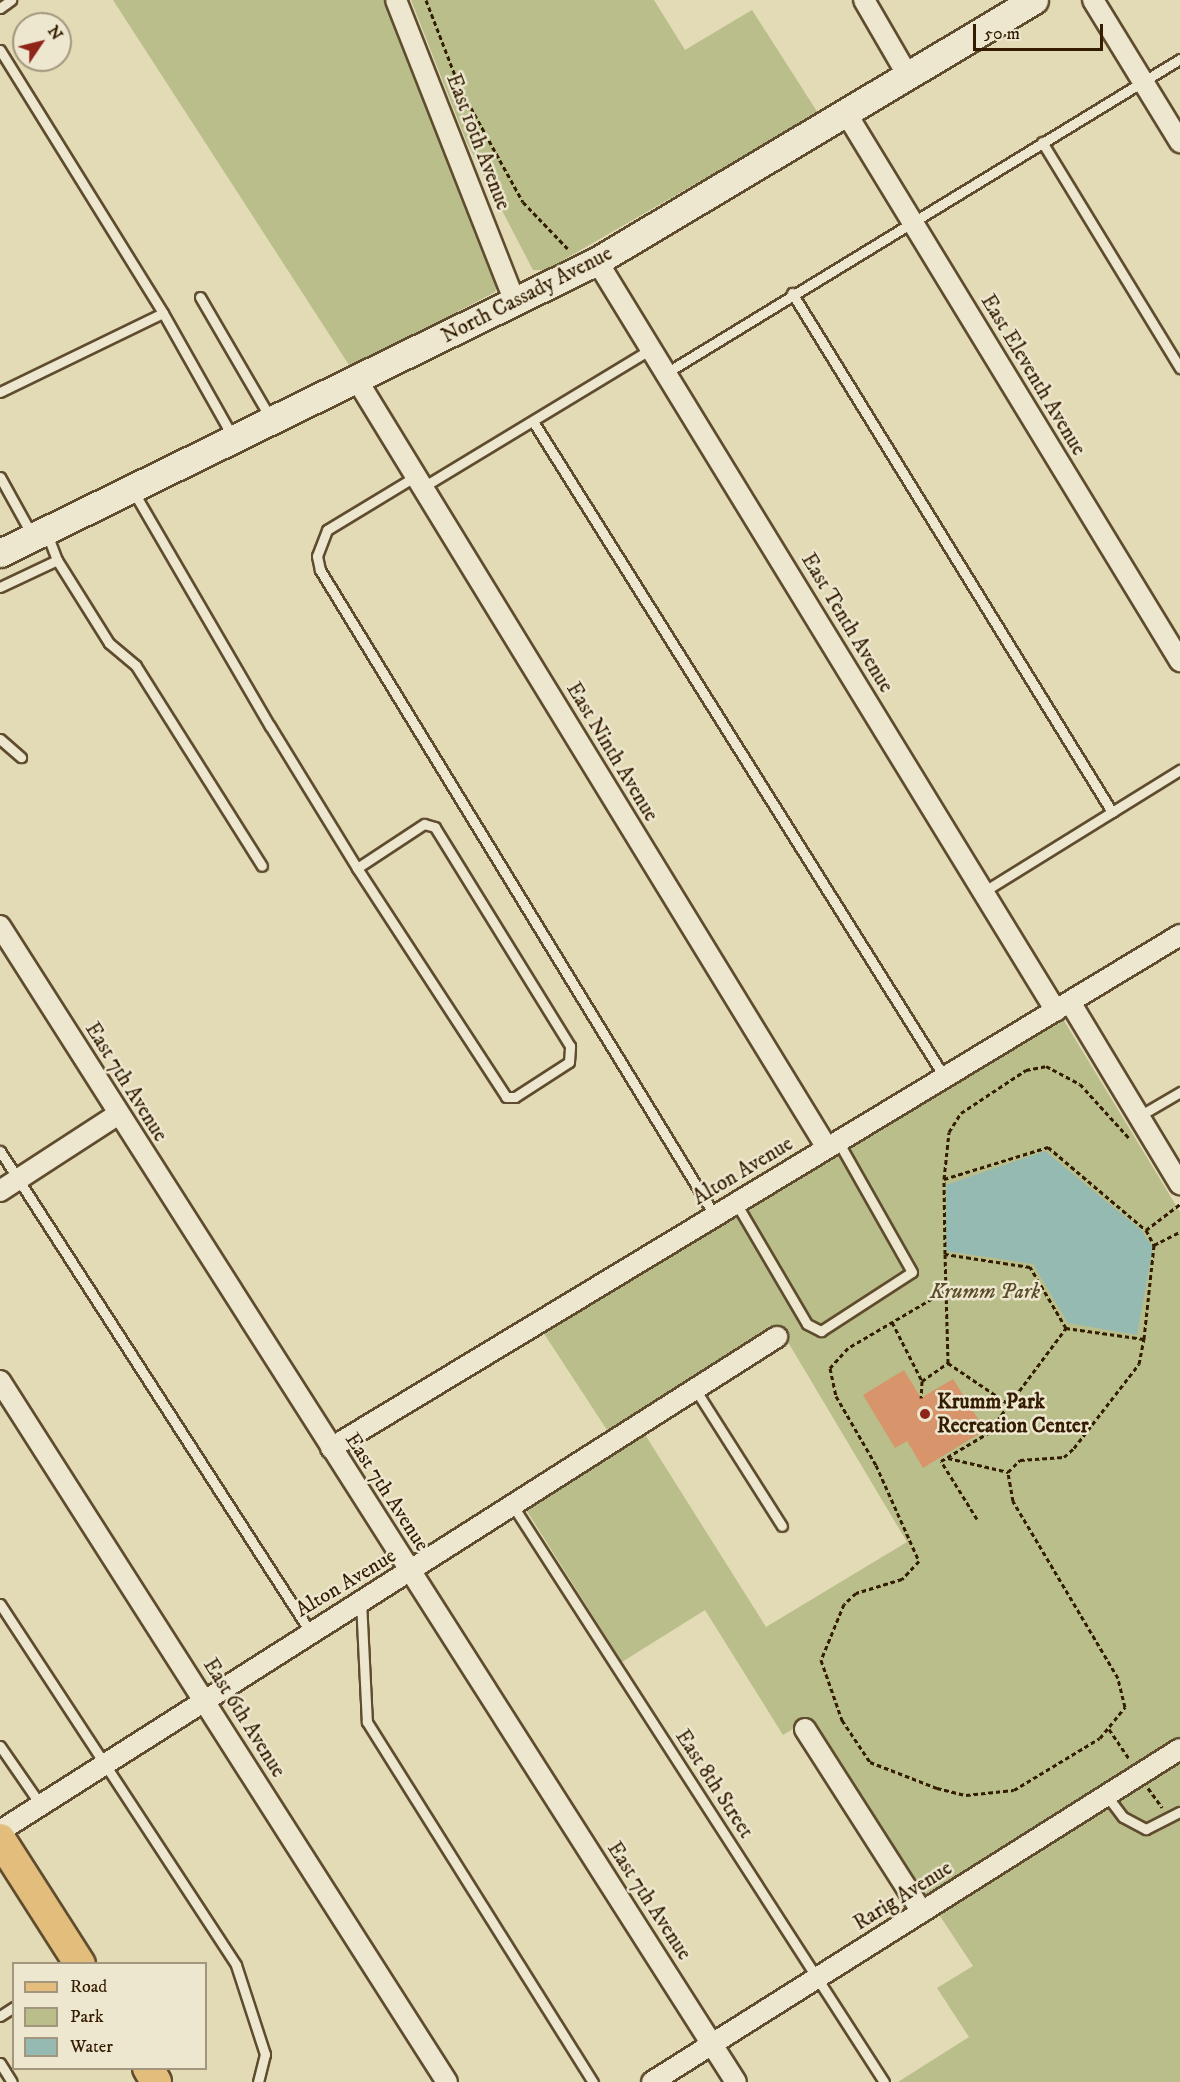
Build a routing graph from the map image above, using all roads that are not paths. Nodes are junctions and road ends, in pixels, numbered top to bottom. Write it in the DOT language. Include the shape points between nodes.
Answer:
graph roads {
  1 [pos="11,0"];
  2 [pos="396,0"];
  3 [pos="864,0"];
  4 [pos="1035,0"];
  5 [pos="1093,0"];
  6 [pos="0,8"];
  7 [pos="0,50"];
  8 [pos="1180,59"];
  9 [pos="908,75"];
  10 [pos="1143,81"];
  11 [pos="846,113"];
  12 [pos="1042,142"];
  13 [pos="1180,142"];
  14 [pos="911,220"];
  15 [pos="586,261"];
  16 [pos="792,293"];
  17 [pos="200,297"];
  18 [pos="515,302"];
  19 [pos="162,313"];
  20 [pos="651,349"];
  21 [pos="1180,368"];
  22 [pos="666,373"];
  23 [pos="357,380"];
  24 [pos="0,392"];
  25 [pos="272,421"];
  26 [pos="534,423"];
  27 [pos="234,440"];
  28 [pos="0,477"];
  29 [pos="419,481"];
  30 [pos="132,489"];
  31 [pos="39,534"];
  32 [pos="0,553"];
  33 [pos="57,561"];
  34 [pos="0,587"];
  35 [pos="1180,661"];
  36 [pos="0,739"];
  37 [pos="21,757"];
  38 [pos="1180,770"];
  39 [pos="1112,813"];
  40 [pos="262,866"];
  41 [pos="357,868"];
  42 [pos="983,891"];
  43 [pos="0,926"];
  44 [pos="1180,935"];
  45 [pos="1063,1007"];
  46 [pos="945,1078"];
  47 [pos="1180,1092"];
  48 [pos="117,1115"];
  49 [pos="1139,1116"];
  50 [pos="832,1145"];
  51 [pos="0,1151"];
  52 [pos="21,1177"];
  53 [pos="1177,1180"];
  54 [pos="0,1191"];
  55 [pos="736,1203"];
  56 [pos="715,1216"];
  57 [pos="777,1337"];
  58 [pos="0,1381"];
  59 [pos="695,1389"];
  60 [pos="331,1448"];
  61 [pos="513,1506"];
  62 [pos="782,1526"];
  63 [pos="411,1572"];
  64 [pos="361,1601"];
  65 [pos="0,1604"];
  66 [pos="311,1633"];
  67 [pos="204,1700"];
  68 [pos="805,1729"];
  69 [pos="0,1746"];
  70 [pos="1180,1749"];
  71 [pos="105,1763"];
  72 [pos="1107,1796"];
  73 [pos="39,1804"];
  74 [pos="1180,1812"];
  75 [pos="0,1831"];
  76 [pos="0,1839"];
  77 [pos="922,1912"];
  78 [pos="79,1962"];
  79 [pos="818,1978"];
  80 [pos="712,2045"];
  81 [pos="2,2066"];
  82 [pos="12,2082"];
  83 [pos="258,2082"];
  84 [pos="447,2082"];
  85 [pos="592,2082"];
  86 [pos="652,2082"];
  87 [pos="736,2082"];
  88 [pos="884,2082"];
  1 -- 6 [label="lane"];
  2 -- 18 [label="street, East 10th Avenue"];
  3 -- 9 [label="street"];
  4 -- 9 [label="main road, North Cassady Avenue"];
  5 -- 10 [label="street"];
  7 -- 19 [label="lane"];
  8 -- 10 [label="lane"];
  9 -- 11 [label="main road, North Cassady Avenue"];
  10 -- 12 [label="lane"];
  10 -- 13 [label="street"];
  11 -- 14 [label="street, East Eleventh Avenue"];
  11 -- 15 [label="main road, North Cassady Avenue"];
  12 -- 14 [label="lane"];
  12 -- 21 [label="lane"];
  14 -- 16 [label="lane"];
  14 -- 35 [label="street, East Eleventh Avenue"];
  15 -- 18 [label="main road, North Cassady Avenue"];
  15 -- 20 [label="street, East Tenth Avenue"];
  16 -- 22 [label="lane"];
  16 -- 39 [label="lane"];
  17 -- 25 [label="lane"];
  18 -- 23 [label="main road, North Cassady Avenue"];
  19 -- 24 [label="lane"];
  19 -- 27 [label="lane"];
  20 -- 22 [label="street, East Tenth Avenue"];
  20 -- 26 [label="lane"];
  22 -- 42 [label="street, East Tenth Avenue"];
  23 -- 25 [label="main road, North Cassady Avenue"];
  23 -- 29 [label="street, East Ninth Avenue"];
  25 -- 27 [label="main road, North Cassady Avenue"];
  26 -- 29 [label="lane"];
  26 -- 46 [label="lane"];
  27 -- 30 [label="main road, North Cassady Avenue"];
  28 -- 31 [label="lane"];
  29 -- 50 [label="street, East Ninth Avenue"];
  29 -- 56 [label="lane" via="330,526 320,544 320,570"];
  30 -- 31 [label="main road, North Cassady Avenue"];
  30 -- 41 [label="lane"];
  31 -- 32 [label="main road, North Cassady Avenue"];
  31 -- 33 [label="lane"];
  33 -- 34 [label="lane"];
  33 -- 40 [label="lane" via="109,643 136,666"];
  36 -- 37 [label="lane"];
  38 -- 39 [label="lane"];
  39 -- 42 [label="lane"];
  41 -- 41 [label="lane" via="506,1096 515,1097 569,1062 570,1046 435,827 424,824"];
  42 -- 45 [label="street, East Tenth Avenue"];
  43 -- 48 [label="street, East 7th Avenue"];
  44 -- 45 [label="street, Alton Avenue"];
  45 -- 46 [label="street, Alton Avenue"];
  45 -- 49 [label="street, East Tenth Avenue"];
  46 -- 50 [label="street, Alton Avenue"];
  47 -- 49 [label="lane"];
  48 -- 52 [label="street"];
  48 -- 60 [label="street, East 7th Avenue"];
  49 -- 53 [label="street, East Tenth Avenue"];
  50 -- 55 [label="street, Alton Avenue"];
  50 -- 55 [label="lane" via="912,1272 821,1331 807,1324"];
  51 -- 52 [label="lane"];
  52 -- 54 [label="street"];
  52 -- 66 [label="lane"];
  55 -- 56 [label="street, Alton Avenue"];
  56 -- 60 [label="street, Alton Avenue"];
  57 -- 59 [label="street, Alton Avenue"];
  58 -- 67 [label="street, East 6th Avenue"];
  59 -- 61 [label="street, Alton Avenue"];
  59 -- 62 [label="lane"];
  60 -- 63 [label="street, East 7th Avenue"];
  61 -- 63 [label="street, Alton Avenue"];
  61 -- 79 [label="lane, East 8th Street"];
  63 -- 64 [label="street, Alton Avenue"];
  63 -- 80 [label="street, East 7th Avenue"];
  64 -- 66 [label="street, Alton Avenue"];
  64 -- 85 [label="lane" via="368,1722"];
  65 -- 71 [label="lane"];
  66 -- 67 [label="street, Alton Avenue"];
  67 -- 71 [label="street, Alton Avenue"];
  67 -- 84 [label="street, East 6th Avenue"];
  68 -- 77 [label="street"];
  69 -- 73 [label="lane"];
  70 -- 72 [label="street, Rarig Avenue"];
  71 -- 73 [label="street, Alton Avenue"];
  71 -- 83 [label="lane" via="236,1965 265,2055"];
  72 -- 74 [label="lane" via="1122,1817 1146,1829"];
  72 -- 77 [label="street, Rarig Avenue"];
  73 -- 75 [label="street, Alton Avenue"];
  76 -- 78 [label="main road"];
  77 -- 79 [label="street, Rarig Avenue"];
  79 -- 80 [label="street, Rarig Avenue"];
  79 -- 88 [label="lane, East 8th Street"];
  80 -- 86 [label="street, Rarig Avenue"];
  80 -- 87 [label="street, East 7th Avenue"];
  81 -- 82 [label="lane"];
}
